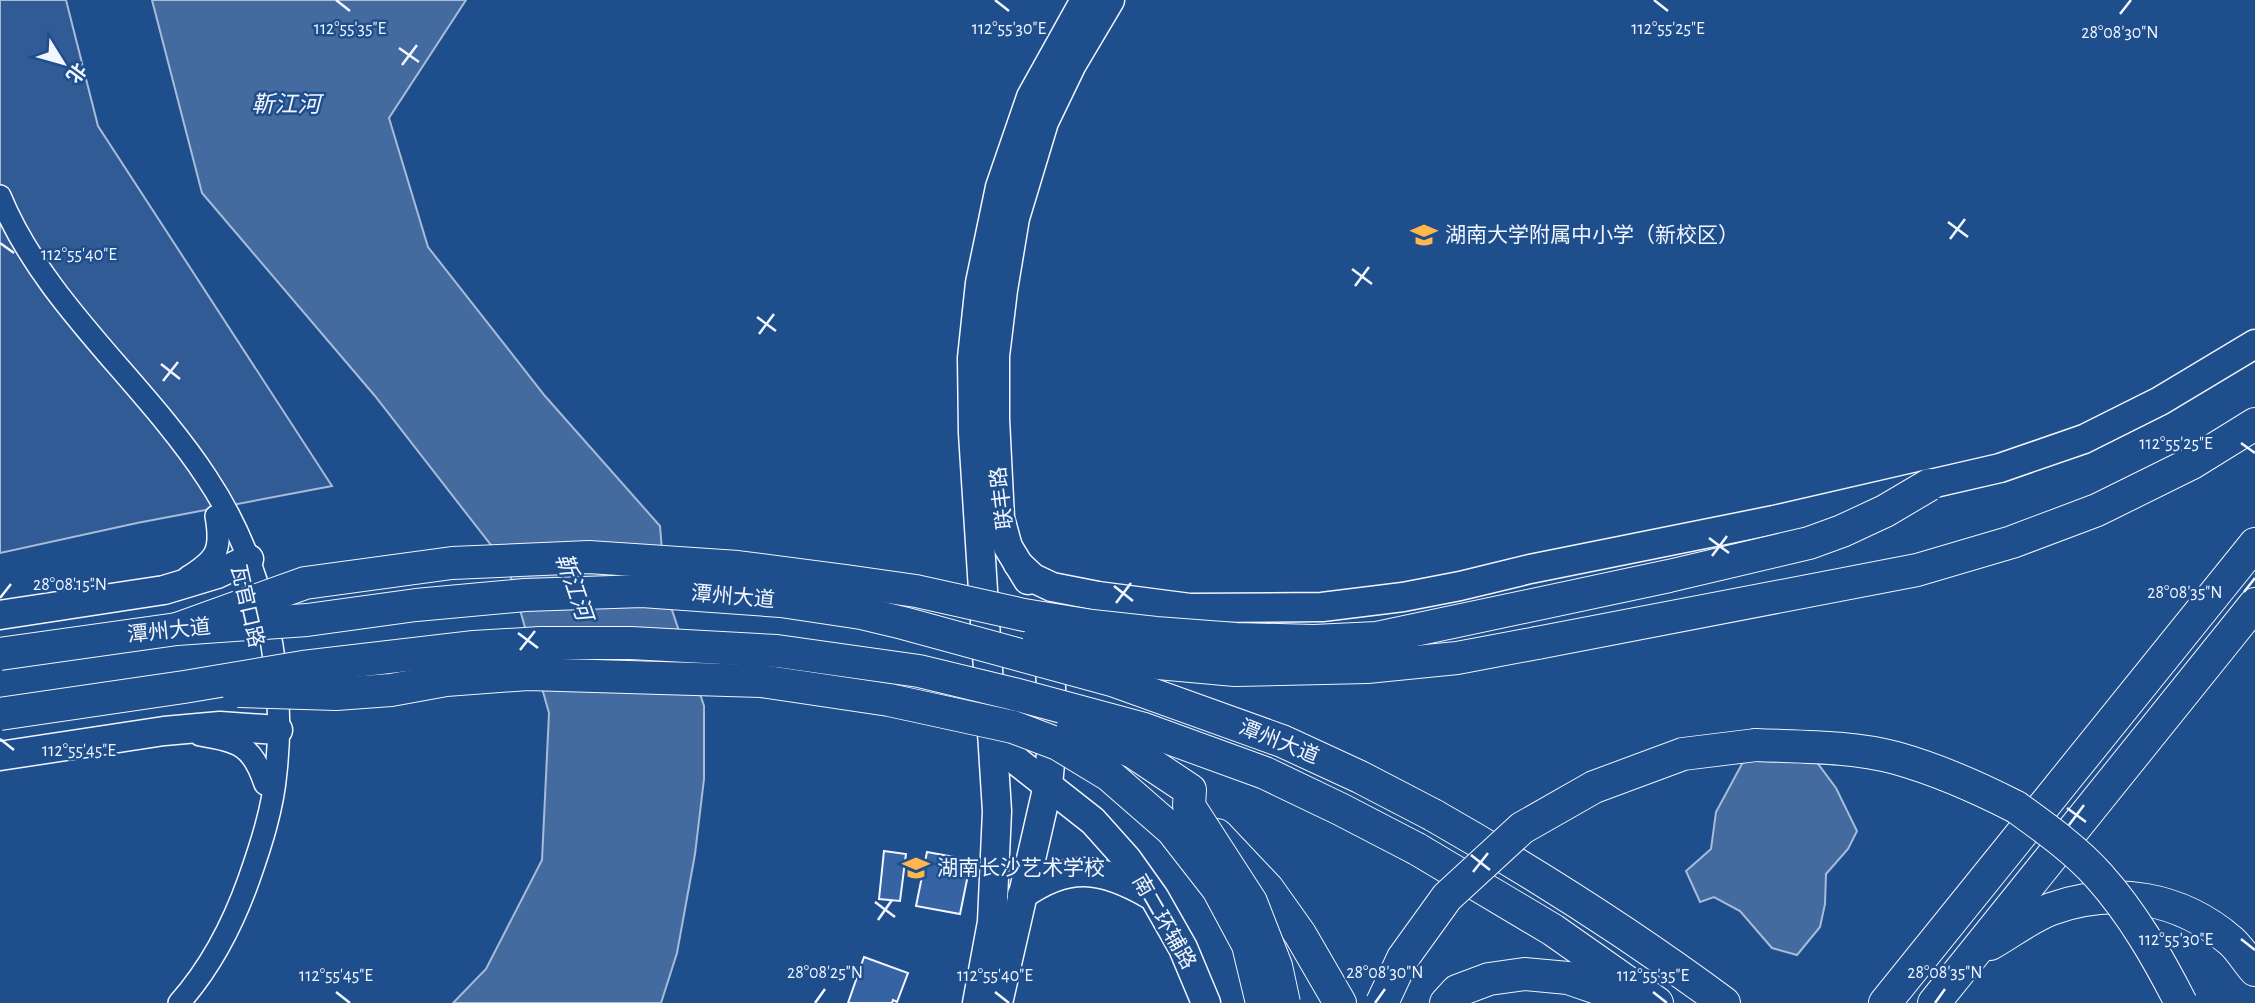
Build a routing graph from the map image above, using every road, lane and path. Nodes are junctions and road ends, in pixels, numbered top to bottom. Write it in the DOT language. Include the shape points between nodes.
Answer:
graph roads {
  1 [pos="1085,0"];
  2 [pos="1110,0"];
  3 [pos="0,196"];
  4 [pos="0,217"];
  5 [pos="2255,344"];
  6 [pos="2255,424"];
  7 [pos="1929,485"];
  8 [pos="216,516"];
  9 [pos="2255,544"];
  10 [pos="244,561"];
  11 [pos="1018,564"];
  12 [pos="775,572"];
  13 [pos="164,590"];
  14 [pos="1111,598"];
  15 [pos="2255,604"];
  16 [pos="0,615"];
  17 [pos="177,629"];
  18 [pos="0,654"];
  19 [pos="761,681"];
  20 [pos="184,687"];
  21 [pos="0,714"];
  22 [pos="272,730"];
  23 [pos="164,731"];
  24 [pos="992,733"];
  25 [pos="0,756"];
  26 [pos="265,784"];
  27 [pos="1048,785"];
  28 [pos="1189,806"];
  29 [pos="1093,821"];
  30 [pos="1022,895"];
  31 [pos="1154,897"];
  32 [pos="1974,954"];
  33 [pos="2255,970"];
  34 [pos="164,1003"];
  35 [pos="178,1003"];
  36 [pos="977,1003"];
  37 [pos="998,1003"];
  38 [pos="1206,1003"];
  39 [pos="1262,1003"];
  40 [pos="1284,1003"];
  41 [pos="1340,1003"];
  42 [pos="1382,1003"];
  43 [pos="1446,1003"];
  44 [pos="1640,1003"];
  45 [pos="1657,1003"];
  46 [pos="1724,1003"];
  47 [pos="1885,1003"];
  48 [pos="1934,1003"];
  49 [pos="2181,1003"];
  1 -- 24 [label="main road, 联丰路" via="1031,97 1000,187 980,283 972,358 973,433"];
  2 -- 11 [label="main road, 联丰路" via="1044,122 1016,218 1003,290 995,356 1000,518"];
  3 -- 10 [label="street" via="46,276 207,478 232,520"];
  4 -- 8 [label="street, 瓦官口路" via="50,298 181,458"];
  5 -- 7 [label="main road" via="2160,401 2084,439 2000,468"];
  6 -- 12 [label="highway, bridge" via="2192,463 2097,510 1917,570 1457,658 1367,667 1235,670 1158,663 936,615"];
  7 -- 12 [label="highway, bridge" via="1885,511 1809,543 1377,638 1236,639 1105,628 916,591"];
  7 -- 14 [label="main road" via="1403,597 1322,607 1253,609 1190,608"];
  8 -- 10 [label="street, 瓦官口路"];
  8 -- 13 [label="street" via="219,544 215,556 205,567"];
  9 -- 47 [label="highway"];
  10 -- 13 [label="main road, 潭州大道"];
  10 -- 22 [label="street, 瓦官口路"];
  11 -- 14 [label="main road" via="1052,587"];
  11 -- 27 [label="main road, 联丰路" via="1044,609 1048,630 1053,732"];
  12 -- 17 [label="highway, bridge" via="589,557 452,564 305,583"];
  13 -- 16 [label="main road, 潭州大道"];
  14 -- 29 [label="main road" via="1083,607 1066,635 1066,781"];
  15 -- 32 [label="highway"];
  17 -- 18 [label="highway, 潭州大道, bridge"];
  17 -- 46 [label="highway, 潭州大道, bridge" via="595,591 740,597 861,613 1112,680 1282,741 1360,776 1505,856"];
  19 -- 20 [label="highway, bridge" via="527,674 336,694"];
  19 -- 28 [label="highway, bridge" via="879,684 1048,719 1133,752 1190,790"];
  19 -- 39 [label="highway, bridge" via="889,700 1013,727 1058,744 1109,775 1172,830 1218,889 1248,945"];
  20 -- 21 [label="highway, bridge"];
  20 -- 45 [label="highway, 潭州大道, bridge" via="363,659 540,643 742,648 919,671 1144,729 1265,773 1417,849 1553,930"];
  22 -- 23 [label="main road" via="220,726"];
  22 -- 26 [label="street, 瓦官口路"];
  22 -- 35 [label="street" via="276,773 258,852 229,929"];
  23 -- 25 [label="main road"];
  23 -- 26 [label="street" via="226,740 248,750"];
  24 -- 27 [label="main road, 南二环辅路" via="1018,762"];
  24 -- 36 [label="main road, 联丰路" via="997,811 992,922"];
  26 -- 34 [label="street, 瓦官口路" via="254,831 217,933"];
  27 -- 29 [label="main road, 南二环辅路"];
  27 -- 30 [label="main road, 联丰路"];
  28 -- 40 [label="highway, bridge" via="1251,902 1276,966"];
  28 -- 41 [label="highway, bridge" via="1268,889"];
  29 -- 31 [label="main road, 南二环辅路"];
  30 -- 31 [label="main road" via="1058,874 1100,872"];
  30 -- 37 [label="main road, 联丰路"];
  31 -- 38 [label="main road, 南二环辅路" via="1183,948"];
  32 -- 33 [label="highway" via="2048,910 2090,898 2143,898 2200,918 2233,943"];
  32 -- 48 [label="highway"];
  42 -- 49 [label="highway, bridge" via="1403,958 1447,897 1522,828 1594,787 1683,754 1756,745 1834,748 1894,758 1964,780 2017,807 2098,875 2138,926"];
  43 -- 44 [label="highway" via="1457,991 1489,979 1524,974 1568,978"];
}
